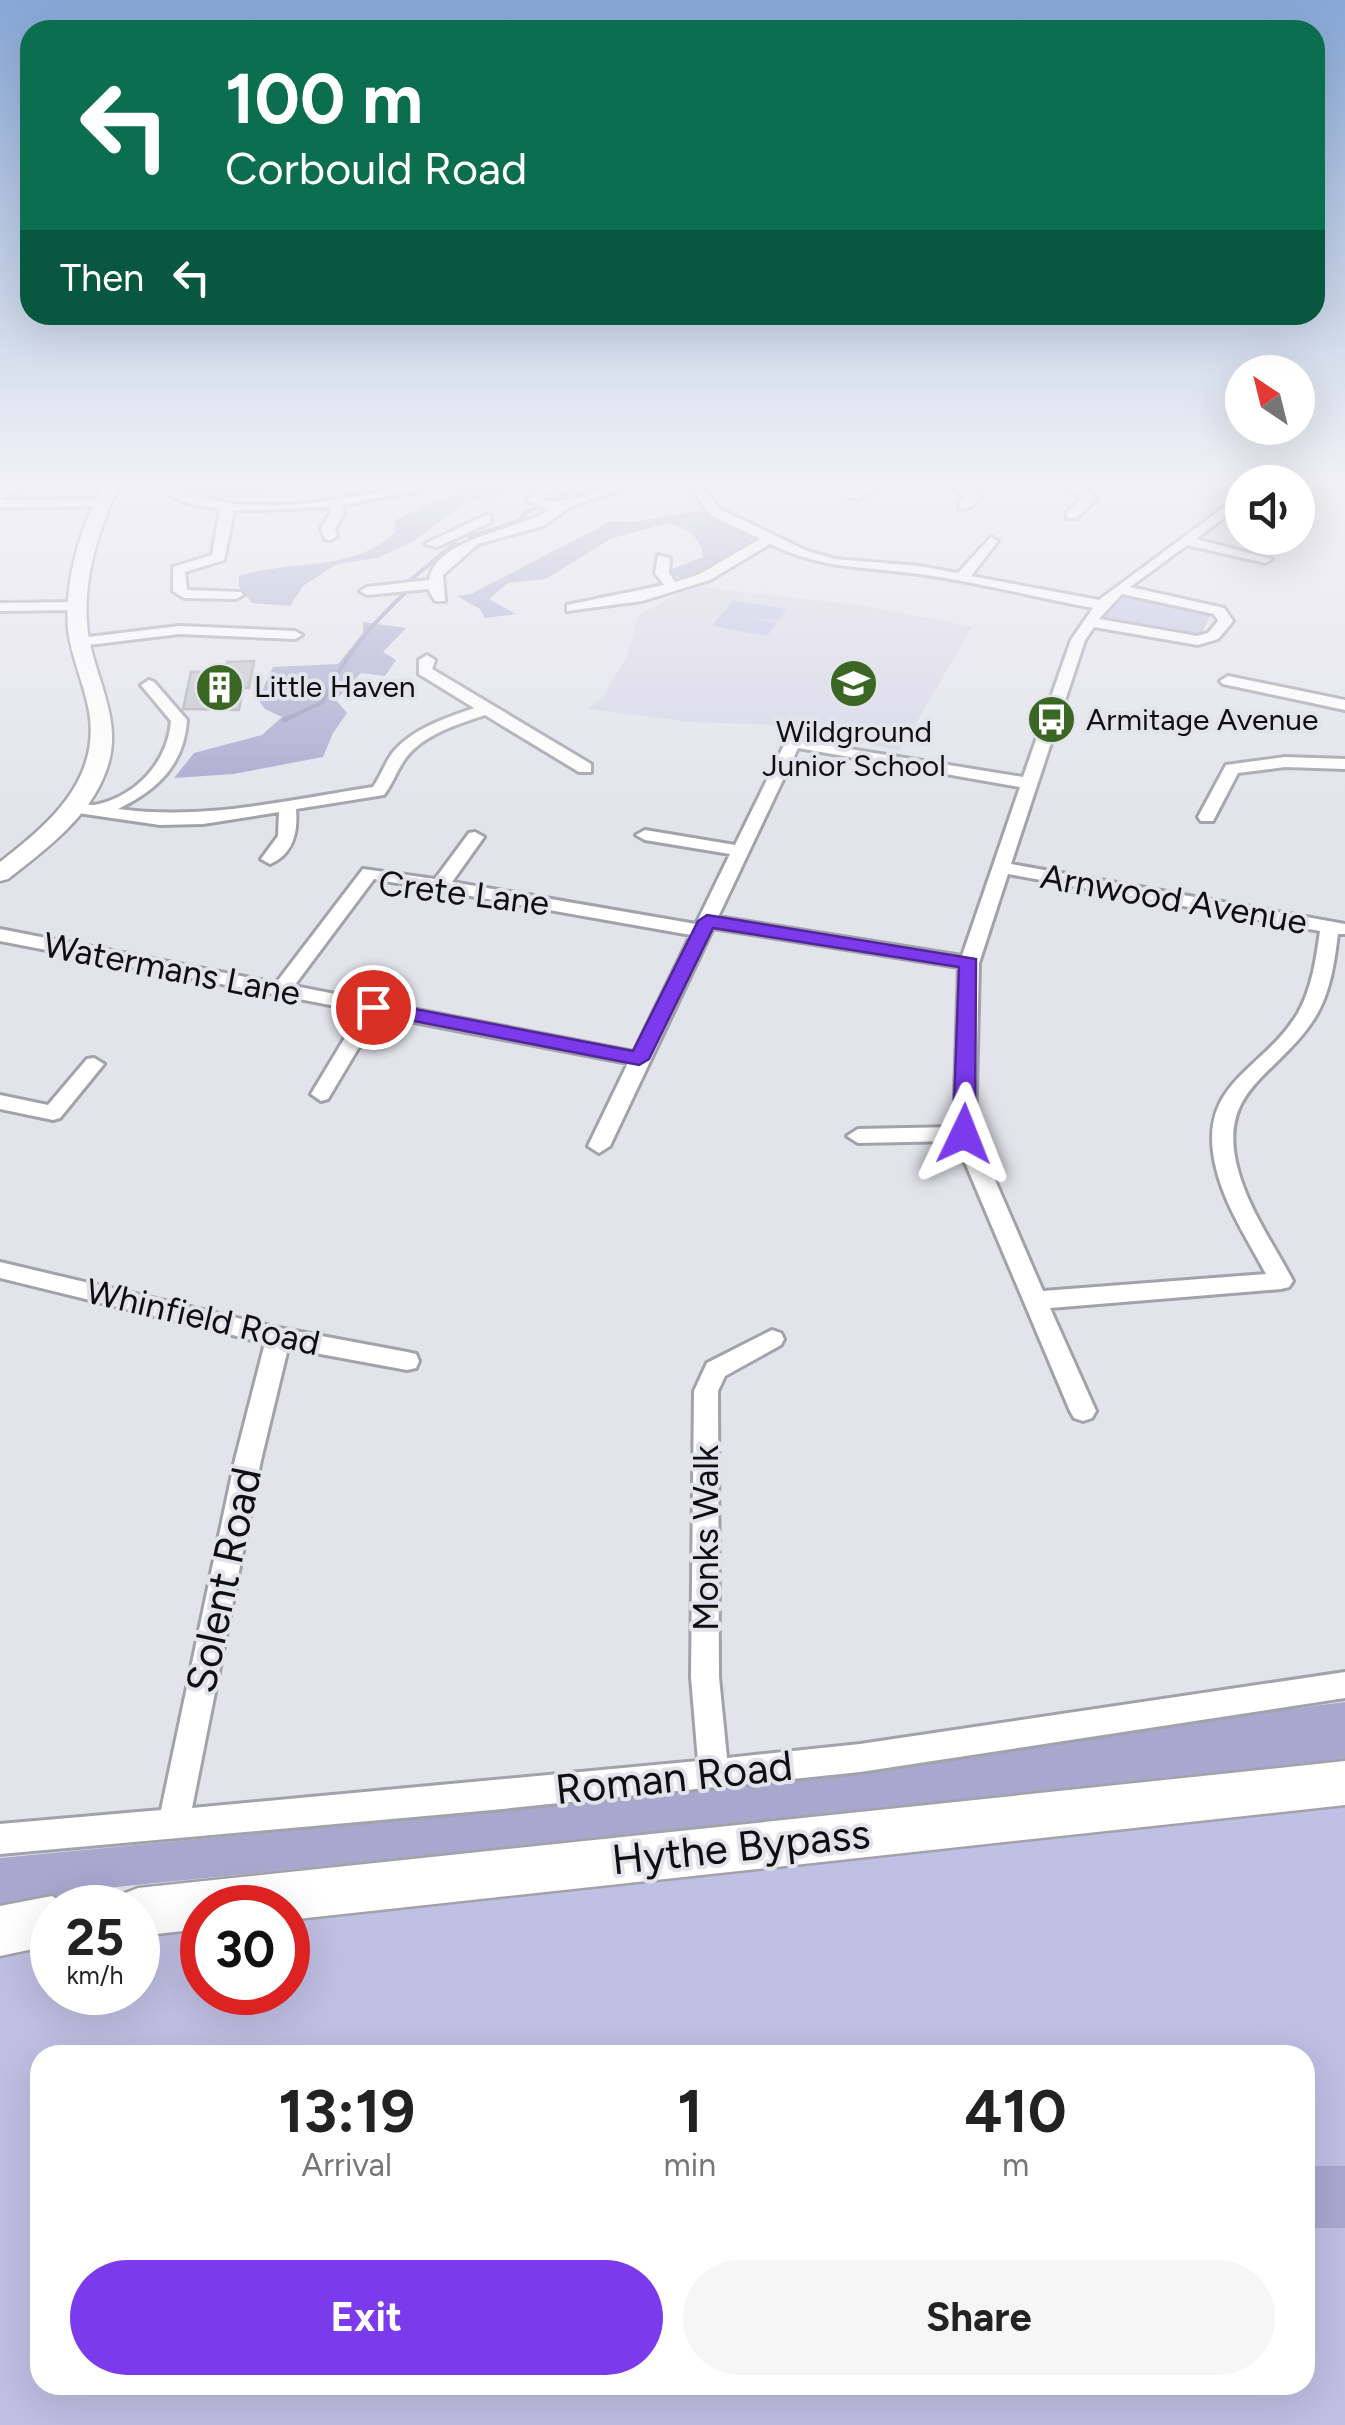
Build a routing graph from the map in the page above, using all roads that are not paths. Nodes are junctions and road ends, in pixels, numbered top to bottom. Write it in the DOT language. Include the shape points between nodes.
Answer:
graph roads {
  1 [pos="79,593"];
  2 [pos="210,593"];
  3 [pos="655,593"];
  4 [pos="1041,593"];
  5 [pos="1115,593"];
  6 [pos="1137,593"];
  7 [pos="236,595"];
  8 [pos="1102,605"];
  9 [pos="76,606"];
  10 [pos="0,607"];
  11 [pos="572,608"];
  12 [pos="1089,622"];
  13 [pos="295,635"];
  14 [pos="80,642"];
  15 [pos="427,660"];
  16 [pos="1228,681"];
  17 [pos="149,685"];
  18 [pos="1345,706"];
  19 [pos="490,708"];
  20 [pos="1345,764"];
  21 [pos="586,768"];
  22 [pos="1028,782"];
  23 [pos="71,807"];
  24 [pos="287,808"];
  25 [pos="101,810"];
  26 [pos="1207,817"];
  27 [pos="645,834"];
  28 [pos="452,835"];
  29 [pos="742,850"];
  30 [pos="270,859"];
  31 [pos="1003,868"];
  32 [pos="0,874"];
  33 [pos="441,884"];
  34 [pos="705,926"];
  35 [pos="1338,928"];
  36 [pos="0,935"];
  37 [pos="969,963"];
  38 [pos="280,992"];
  39 [pos="373,1007"];
  40 [pos="639,1059"];
  41 [pos="94,1064"];
  42 [pos="321,1094"];
  43 [pos="0,1102"];
  44 [pos="964,1134"];
  45 [pos="858,1136"];
  46 [pos="600,1146"];
  47 [pos="0,1270"];
  48 [pos="1038,1300"];
  49 [pos="279,1337"];
  50 [pos="772,1339"];
  51 [pos="407,1361"];
  52 [pos="1083,1411"];
  53 [pos="1345,1685"];
  54 [pos="714,1773"];
  55 [pos="1345,1783"];
  56 [pos="173,1825"];
  57 [pos="0,1839"];
  58 [pos="160,1910"];
  59 [pos="30,1925"];
  60 [pos="0,1931"];
  1 -- 9 [label="street"];
  2 -- 7 [label="street"];
  3 -- 11 [label="street"];
  4 -- 8 [label="street"];
  5 -- 8 [label="street"];
  6 -- 12 [label="street" via="1219,612 1226,621 1198,641"];
  8 -- 12 [label="street"];
  9 -- 10 [label="street"];
  9 -- 14 [label="street"];
  12 -- 22 [label="street"];
  13 -- 14 [label="street" via="180,630"];
  14 -- 23 [label="street" via="102,715 100,755"];
  15 -- 19 [label="street" via="424,671"];
  16 -- 18 [label="street"];
  17 -- 25 [label="street" via="178,720 173,754 148,787"];
  19 -- 21 [label="street"];
  19 -- 24 [label="street" via="420,738 392,765 378,791"];
  20 -- 26 [label="street" via="1243,766 1225,776"];
  22 -- 29 [label="street" via="793,742"];
  22 -- 31 [label="street"];
  23 -- 25 [label="street"];
  23 -- 32 [label="street" via="53,832"];
  24 -- 25 [label="street" via="160,820"];
  24 -- 30 [label="street" via="290,832"];
  27 -- 29 [label="street"];
  28 -- 33 [label="street" via="483,837"];
  29 -- 34 [label="street"];
  31 -- 35 [label="street, Arnwood Avenue"];
  31 -- 37 [label="street"];
  33 -- 34 [label="street, Crete Lane"];
  33 -- 38 [label="street, Crete Lane" via="369,873"];
  34 -- 37 [label="street, Crete Lane"];
  34 -- 40 [label="street"];
  35 -- 48 [label="street" via="1319,991 1301,1023 1234,1089 1222,1120 1227,1169 1281,1281"];
  36 -- 38 [label="street, Watermans Lane"];
  37 -- 44 [label="street"];
  38 -- 39 [label="street, Watermans Lane"];
  39 -- 40 [label="street, Watermans Lane"];
  39 -- 42 [label="street"];
  40 -- 46 [label="street"];
  41 -- 43 [label="street" via="53,1113"];
  44 -- 45 [label="street"];
  44 -- 48 [label="street"];
  47 -- 49 [label="street, Whinfield Road"];
  48 -- 52 [label="street"];
  49 -- 51 [label="street, Whinfield Road"];
  49 -- 56 [label="street, Solent Road"];
  50 -- 54 [label="street, Monks Walk" via="716,1370 706,1391 705,1677"];
  53 -- 54 [label="street, Roman Road" via="860,1758"];
  54 -- 56 [label="street, Roman Road"];
  55 -- 58 [label="main road, Hythe Bypass"];
  56 -- 57 [label="street, Roman Road"];
  59 -- 60 [label="main road"];
}
